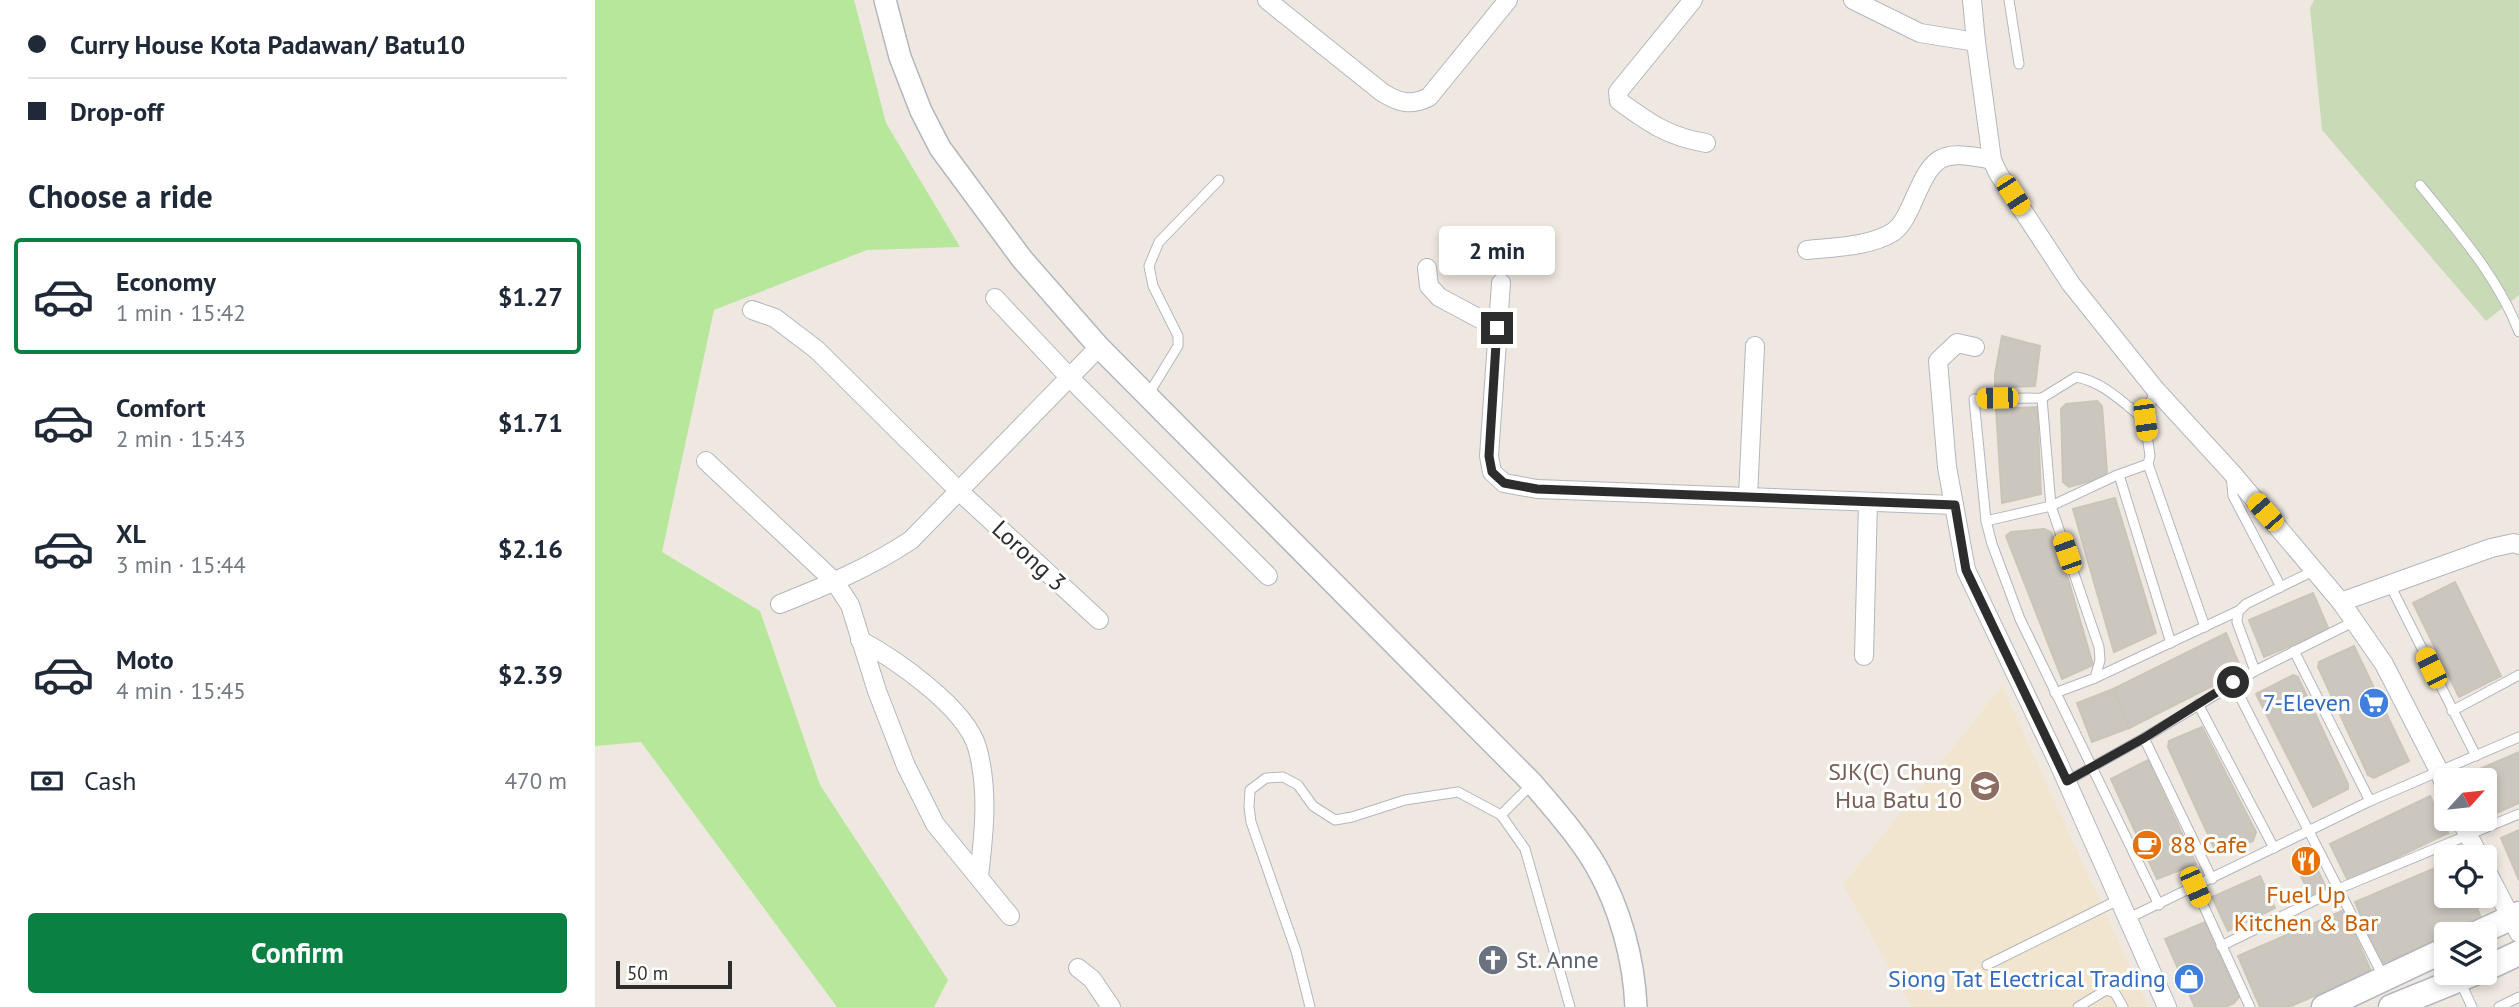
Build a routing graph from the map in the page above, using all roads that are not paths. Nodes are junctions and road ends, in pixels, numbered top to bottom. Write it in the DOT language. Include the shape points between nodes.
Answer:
graph roads {
  1 [pos="885,0"];
  2 [pos="1267,0"];
  3 [pos="1508,0"];
  4 [pos="1693,0"];
  5 [pos="1853,0"];
  6 [pos="1972,0"];
  7 [pos="2009,0"];
  8 [pos="1976,42"];
  9 [pos="2019,64"];
  10 [pos="1706,143"];
  11 [pos="1992,160"];
  12 [pos="1219,180"];
  13 [pos="2420,185"];
  14 [pos="1807,250"];
  15 [pos="1427,268"];
  16 [pos="1501,283"];
  17 [pos="995,298"];
  18 [pos="752,310"];
  19 [pos="1497,328"];
  20 [pos="2519,332"];
  21 [pos="1755,346"];
  22 [pos="1099,347"];
  23 [pos="1975,347"];
  24 [pos="1069,377"];
  25 [pos="2155,388"];
  26 [pos="1148,395"];
  27 [pos="2042,398"];
  28 [pos="2145,420"];
  29 [pos="706,461"];
  30 [pos="2148,464"];
  31 [pos="2231,472"];
  32 [pos="2119,475"];
  33 [pos="960,492"];
  34 [pos="1748,497"];
  35 [pos="1868,502"];
  36 [pos="1955,505"];
  37 [pos="2051,506"];
  38 [pos="1986,521"];
  39 [pos="2519,545"];
  40 [pos="2315,570"];
  41 [pos="1268,576"];
  42 [pos="835,582"];
  43 [pos="2389,583"];
  44 [pos="2281,587"];
  45 [pos="2341,602"];
  46 [pos="781,604"];
  47 [pos="2238,611"];
  48 [pos="1099,620"];
  49 [pos="2355,621"];
  50 [pos="2205,627"];
  51 [pos="860,640"];
  52 [pos="2171,643"];
  53 [pos="2294,651"];
  54 [pos="1864,656"];
  55 [pos="2255,671"];
  56 [pos="2519,675"];
  57 [pos="2095,678"];
  58 [pos="2233,682"];
  59 [pos="2055,693"];
  60 [pos="2198,704"];
  61 [pos="2452,711"];
  62 [pos="2519,737"];
  63 [pos="2144,738"];
  64 [pos="2476,756"];
  65 [pos="2092,768"];
  66 [pos="2437,768"];
  67 [pos="2446,768"];
  68 [pos="2434,773"];
  69 [pos="2067,781"];
  70 [pos="1533,784"];
  71 [pos="2370,801"];
  72 [pos="2519,814"];
  73 [pos="1501,815"];
  74 [pos="2309,830"];
  75 [pos="2466,831"];
  76 [pos="2468,836"];
  77 [pos="2473,845"];
  78 [pos="2274,848"];
  79 [pos="979,876"];
  80 [pos="2212,879"];
  81 [pos="2195,887"];
  82 [pos="2339,889"];
  83 [pos="2497,889"];
  84 [pos="2121,899"];
  85 [pos="2159,905"];
  86 [pos="1010,916"];
  87 [pos="2129,918"];
  88 [pos="2516,922"];
  89 [pos="2497,928"];
  90 [pos="2221,946"];
  91 [pos="2519,953"];
  92 [pos="2434,954"];
  93 [pos="2497,963"];
  94 [pos="1987,965"];
  95 [pos="1078,968"];
  96 [pos="2384,978"];
  97 [pos="2449,985"];
  98 [pos="2468,985"];
  99 [pos="2519,997"];
  100 [pos="2248,1006"];
  101 [pos="1111,1007"];
  102 [pos="1310,1007"];
  103 [pos="1570,1007"];
  104 [pos="1636,1007"];
  105 [pos="2078,1007"];
  106 [pos="2123,1007"];
  107 [pos="2167,1007"];
  108 [pos="2324,1007"];
  109 [pos="2391,1007"];
  110 [pos="2472,1007"];
  111 [pos="2499,1007"];
  1 -- 22 [label="street" via="900,57 940,148 1022,259"];
  2 -- 3 [label="street" via="1383,93 1397,102 1415,104 1429,97"];
  4 -- 10 [label="street" via="1618,97 1667,133"];
  5 -- 8 [label="street" via="1920,33"];
  6 -- 8 [label="street"];
  7 -- 9 [label="lane"];
  8 -- 11 [label="street"];
  11 -- 14 [label="street" via="1963,154 1935,161 1895,231 1879,239"];
  11 -- 25 [label="street" via="2071,284"];
  12 -- 26 [label="lane" via="1159,242 1149,266 1178,346"];
  13 -- 20 [label="lane" via="2473,250"];
  15 -- 19 [label="street" via="1429,285 1439,297"];
  16 -- 19 [label="street"];
  17 -- 24 [label="street"];
  18 -- 33 [label="street, Lorong 3" via="775,318 817,350"];
  19 -- 34 [label="street" via="1489,456 1492,472 1504,483 1537,489"];
  21 -- 34 [label="street"];
  22 -- 24 [label="street"];
  22 -- 26 [label="street"];
  23 -- 36 [label="street" via="1957,344 1938,361"];
  24 -- 33 [label="street"];
  24 -- 41 [label="street"];
  25 -- 28 [label="lane"];
  25 -- 31 [label="street"];
  26 -- 70 [label="street"];
  27 -- 28 [label="lane" via="2075,377 2091,380"];
  27 -- 37 [label="lane"];
  27 -- 38 [label="lane" via="1975,399"];
  28 -- 30 [label="lane"];
  29 -- 42 [label="street"];
  30 -- 32 [label="lane"];
  30 -- 50 [label="lane"];
  31 -- 40 [label="street"];
  31 -- 44 [label="lane" via="2233,496"];
  32 -- 37 [label="lane"];
  32 -- 52 [label="lane"];
  33 -- 42 [label="street" via="911,540"];
  33 -- 48 [label="street, Lorong 3"];
  34 -- 35 [label="street"];
  35 -- 36 [label="street"];
  35 -- 54 [label="street"];
  36 -- 69 [label="street" via="1968,577"];
  37 -- 38 [label="lane"];
  37 -- 57 [label="lane" via="2099,647"];
  38 -- 59 [label="lane" via="2019,619"];
  39 -- 43 [label="street" via="2491,548"];
  40 -- 44 [label="lane"];
  40 -- 45 [label="street"];
  42 -- 46 [label="street"];
  42 -- 51 [label="street" via="850,605"];
  43 -- 45 [label="street"];
  43 -- 61 [label="lane"];
  44 -- 47 [label="lane"];
  45 -- 49 [label="street"];
  47 -- 50 [label="lane"];
  47 -- 55 [label="lane" via="2237,622"];
  49 -- 53 [label="lane"];
  49 -- 66 [label="street" via="2384,664"];
  50 -- 52 [label="lane"];
  51 -- 79 [label="street" via="906,766 935,824"];
  51 -- 79 [label="street" via="888,655 932,690 961,719 976,744 984,780"];
  52 -- 57 [label="lane"];
  53 -- 55 [label="lane"];
  53 -- 71 [label="lane"];
  55 -- 58 [label="lane"];
  56 -- 61 [label="lane"];
  57 -- 59 [label="lane"];
  58 -- 60 [label="lane"];
  58 -- 74 [label="lane"];
  59 -- 65 [label="lane"];
  60 -- 63 [label="lane"];
  60 -- 78 [label="lane"];
  61 -- 64 [label="lane"];
  62 -- 64 [label="lane"];
  63 -- 65 [label="lane"];
  63 -- 80 [label="lane"];
  64 -- 67 [label="lane"];
  65 -- 69 [label="lane"];
  65 -- 85 [label="lane"];
  68 -- 71 [label="lane"];
  69 -- 84 [label="street"];
  70 -- 73 [label="lane"];
  70 -- 104 [label="street" via="1596,866 1615,906 1629,951"];
  71 -- 74 [label="lane"];
  72 -- 76 [label="lane"];
  73 -- 102 [label="lane" via="1458,792 1405,800 1335,820 1283,777 1266,778 1250,790 1251,822 1296,951"];
  73 -- 103 [label="lane" via="1525,849"];
  74 -- 78 [label="lane"];
  74 -- 82 [label="lane"];
  75 -- 76 [label="street"];
  76 -- 77 [label="street"];
  76 -- 82 [label="lane"];
  78 -- 80 [label="lane"];
  79 -- 86 [label="street"];
  80 -- 81 [label="lane"];
  81 -- 85 [label="lane"];
  81 -- 90 [label="lane"];
  82 -- 90 [label="lane"];
  82 -- 96 [label="lane"];
  83 -- 88 [label="street"];
  84 -- 87 [label="street"];
  84 -- 94 [label="lane"];
  85 -- 87 [label="lane"];
  87 -- 107 [label="street"];
  88 -- 89 [label="main road"];
  90 -- 100 [label="lane"];
  91 -- 93 [label="main road"];
  92 -- 96 [label="main road"];
  95 -- 101 [label="street" via="1098,986"];
  96 -- 108 [label="main road"];
  97 -- 109 [label="main road"];
  98 -- 110 [label="lane"];
  99 -- 111 [label="lane"];
  105 -- 106 [label="lane" via="2106,990 2115,992"];
}
